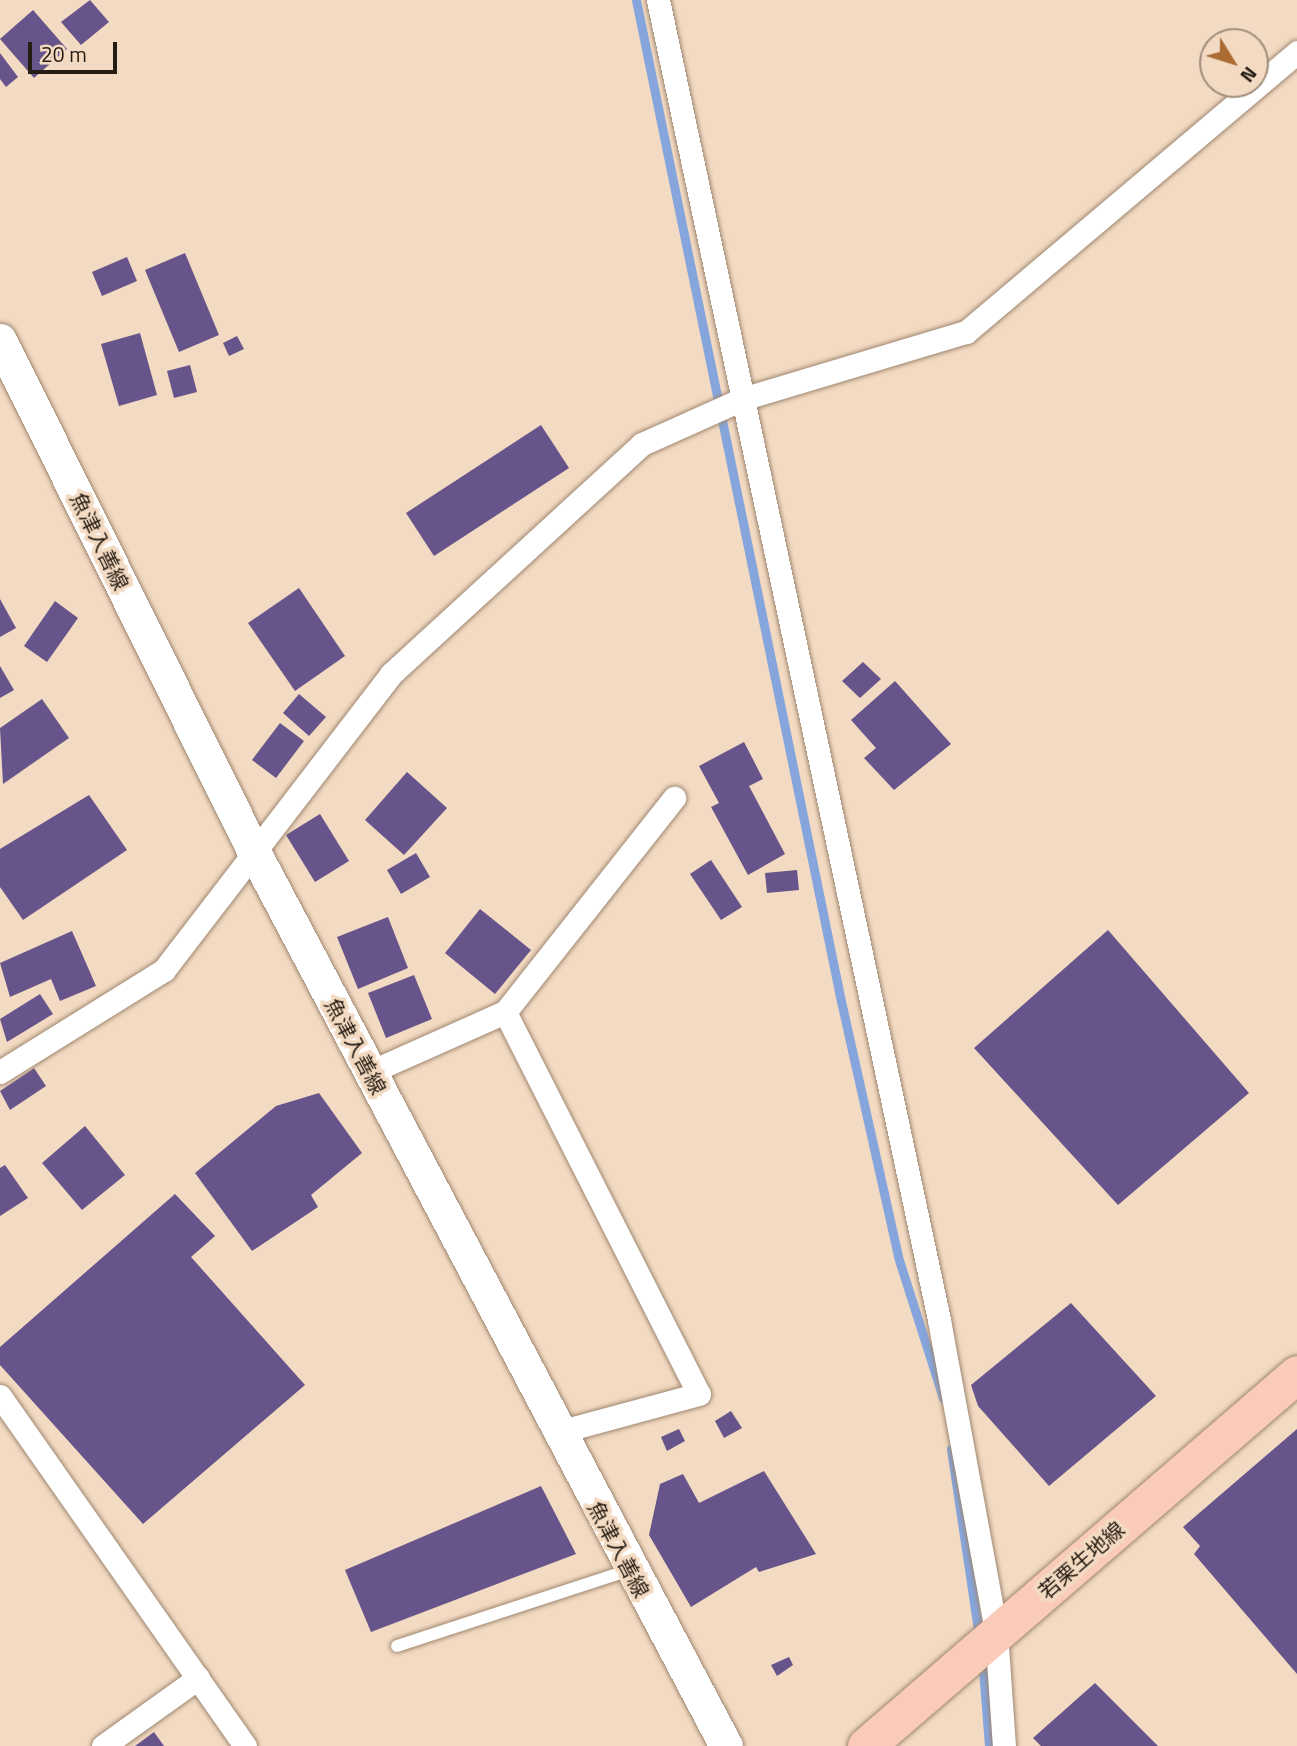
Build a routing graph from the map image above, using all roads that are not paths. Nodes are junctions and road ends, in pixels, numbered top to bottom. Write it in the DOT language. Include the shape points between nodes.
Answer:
graph roads {
  1 [pos="658,0"];
  2 [pos="1297,52"];
  3 [pos="0,340"];
  4 [pos="742,399"];
  5 [pos="674,798"];
  6 [pos="253,848"];
  7 [pos="505,1012"];
  8 [pos="0,1072"];
  9 [pos="370,1072"];
  10 [pos="1297,1374"];
  11 [pos="0,1396"];
  12 [pos="558,1432"];
  13 [pos="630,1570"];
  14 [pos="996,1633"];
  15 [pos="397,1646"];
  16 [pos="198,1678"];
  17 [pos="103,1746"];
  18 [pos="246,1746"];
  19 [pos="726,1746"];
  20 [pos="866,1746"];
  21 [pos="1004,1746"];
  1 -- 4 [label="street"];
  2 -- 4 [label="street" via="966,332"];
  3 -- 6 [label="main road, 魚津入善線"];
  4 -- 6 [label="street" via="642,444 391,674"];
  4 -- 14 [label="street" via="939,1320"];
  5 -- 7 [label="street"];
  6 -- 8 [label="street" via="164,970"];
  6 -- 9 [label="main road, 魚津入善線"];
  7 -- 9 [label="street"];
  7 -- 12 [label="street" via="699,1394"];
  9 -- 12 [label="main road, 魚津入善線"];
  10 -- 14 [label="main road, 若栗生地線"];
  11 -- 16 [label="street"];
  12 -- 13 [label="main road, 魚津入善線"];
  13 -- 15 [label="lane"];
  13 -- 19 [label="main road, 魚津入善線"];
  14 -- 20 [label="main road, 若栗生地線"];
  14 -- 21 [label="street"];
  16 -- 17 [label="street"];
  16 -- 18 [label="street"];
}
